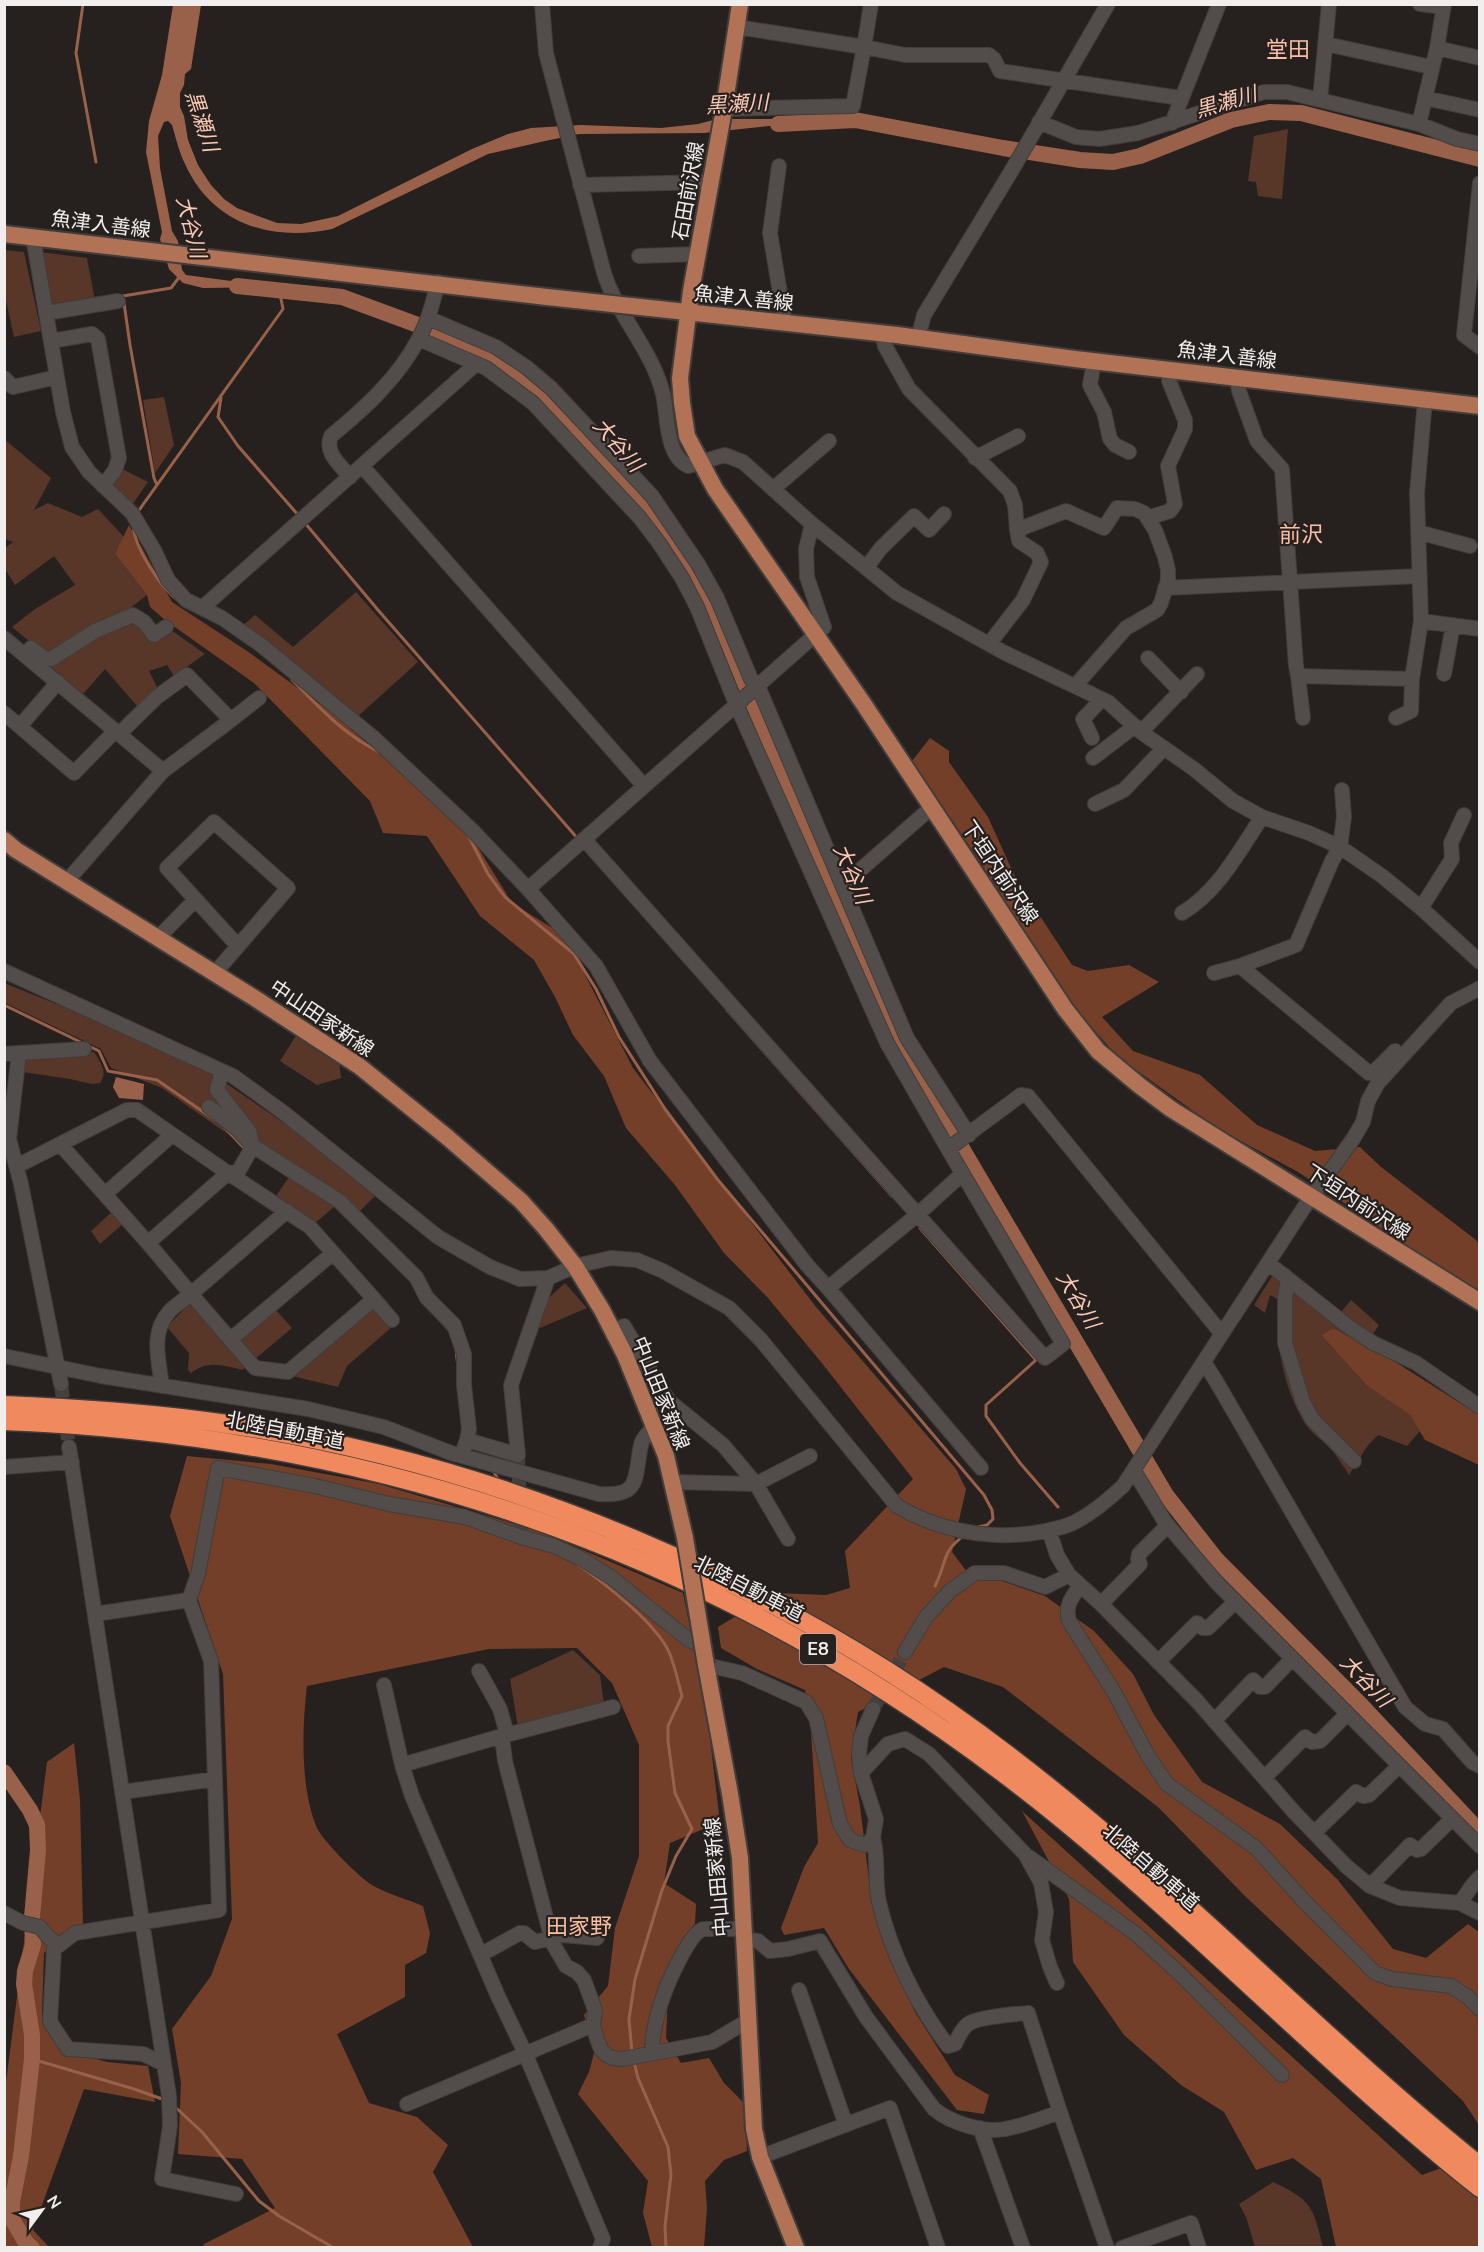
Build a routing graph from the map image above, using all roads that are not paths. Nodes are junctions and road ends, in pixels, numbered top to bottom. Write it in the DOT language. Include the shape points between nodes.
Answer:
graph roads {
  1 [pos="542,4"];
  2 [pos="740,4"];
  3 [pos="871,4"];
  4 [pos="1108,4"];
  5 [pos="1219,4"];
  6 [pos="1329,4"];
  7 [pos="1420,4"];
  8 [pos="1443,6"];
  9 [pos="737,27"];
  10 [pos="1326,44"];
  11 [pos="864,47"];
  12 [pos="1437,48"];
  13 [pos="1479,58"];
  14 [pos="1431,67"];
  15 [pos="1064,79"];
  16 [pos="1180,98"];
  17 [pos="1425,98"];
  18 [pos="1320,100"];
  19 [pos="724,109"];
  20 [pos="1479,110"];
  21 [pos="1172,123"];
  22 [pos="1419,124"];
  23 [pos="1035,128"];
  24 [pos="1479,144"];
  25 [pos="778,166"];
  26 [pos="711,182"];
  27 [pos="1479,183"];
  28 [pos="580,185"];
  29 [pos="4,234"];
  30 [pos="33,237"];
  31 [pos="698,254"];
  32 [pos="639,256"];
  33 [pos="438,282"];
  34 [pos="118,301"];
  35 [pos="46,314"];
  36 [pos="688,314"];
  37 [pos="428,318"];
  38 [pos="785,323"];
  39 [pos="882,334"];
  40 [pos="918,338"];
  41 [pos="419,339"];
  42 [pos="51,341"];
  43 [pos="1479,347"];
  44 [pos="1094,361"];
  45 [pos="476,364"];
  46 [pos="1171,370"];
  47 [pos="57,377"];
  48 [pos="1237,377"];
  49 [pos="4,378"];
  50 [pos="1425,400"];
  51 [pos="1479,406"];
  52 [pos="1018,436"];
  53 [pos="829,441"];
  54 [pos="1129,452"];
  55 [pos="975,458"];
  56 [pos="699,462"];
  57 [pos="362,466"];
  58 [pos="350,477"];
  59 [pos="103,486"];
  60 [pos="773,489"];
  61 [pos="944,514"];
  62 [pos="1147,518"];
  63 [pos="812,524"];
  64 [pos="1017,530"];
  65 [pos="1418,532"];
  66 [pos="1470,546"];
  67 [pos="866,568"];
  68 [pos="1419,576"];
  69 [pos="1289,581"];
  70 [pos="1165,588"];
  71 [pos="202,608"];
  72 [pos="1421,621"];
  73 [pos="1453,625"];
  74 [pos="166,627"];
  75 [pos="1479,629"];
  76 [pos="817,636"];
  77 [pos="5,637"];
  78 [pos="989,644"];
  79 [pos="1148,658"];
  80 [pos="1197,674"];
  81 [pos="1444,674"];
  82 [pos="1298,676"];
  83 [pos="1412,679"];
  84 [pos="58,682"];
  85 [pos="1075,686"];
  86 [pos="755,688"];
  87 [pos="1181,692"];
  88 [pos="260,698"];
  89 [pos="1102,699"];
  90 [pos="739,702"];
  91 [pos="4,713"];
  92 [pos="1303,718"];
  93 [pos="1396,718"];
  94 [pos="231,720"];
  95 [pos="20,726"];
  96 [pos="1138,729"];
  97 [pos="117,732"];
  98 [pos="1092,738"];
  99 [pos="1163,749"];
  100 [pos="1093,758"];
  101 [pos="164,771"];
  102 [pos="644,786"];
  103 [pos="1342,790"];
  104 [pos="1095,804"];
  105 [pos="932,807"];
  106 [pos="1464,815"];
  107 [pos="1262,817"];
  108 [pos="584,839"];
  109 [pos="4,840"];
  110 [pos="1340,847"];
  111 [pos="67,881"];
  112 [pos="843,885"];
  113 [pos="528,889"];
  114 [pos="195,900"];
  115 [pos="1421,908"];
  116 [pos="1182,913"];
  117 [pos="158,938"];
  118 [pos="237,945"];
  119 [pos="1479,962"];
  120 [pos="1240,966"];
  121 [pos="4,971"];
  122 [pos="1214,973"];
  123 [pos="214,974"];
  124 [pos="1479,988"];
  125 [pos="1419,1039"];
  126 [pos="84,1049"];
  127 [pos="19,1053"];
  128 [pos="4,1054"];
  129 [pos="222,1071"];
  130 [pos="209,1107"];
  131 [pos="172,1135"];
  132 [pos="969,1135"];
  133 [pos="60,1144"];
  134 [pos="253,1146"];
  135 [pos="948,1149"];
  136 [pos="17,1166"];
  137 [pos="228,1173"];
  138 [pos="963,1174"];
  139 [pos="105,1194"];
  140 [pos="1312,1196"];
  141 [pos="287,1211"];
  142 [pos="917,1215"];
  143 [pos="148,1244"];
  144 [pos="333,1253"];
  145 [pos="1268,1263"];
  146 [pos="575,1266"];
  147 [pos="548,1278"];
  148 [pos="1288,1279"];
  149 [pos="828,1288"];
  150 [pos="191,1294"];
  151 [pos="374,1299"];
  152 [pos="1479,1302"];
  153 [pos="392,1320"];
  154 [pos="613,1331"];
  155 [pos="1222,1334"];
  156 [pos="231,1339"];
  157 [pos="4,1356"];
  158 [pos="1204,1362"];
  159 [pos="59,1368"];
  160 [pos="61,1384"];
  161 [pos="162,1386"];
  162 [pos="4,1405"];
  163 [pos="1479,1407"];
  164 [pos="4,1421"];
  165 [pos="655,1426"];
  166 [pos="467,1440"];
  167 [pos="69,1447"];
  168 [pos="460,1455"];
  169 [pos="810,1456"];
  170 [pos="1354,1461"];
  171 [pos="72,1462"];
  172 [pos="4,1467"];
  173 [pos="981,1468"];
  174 [pos="1134,1471"];
  175 [pos="673,1482"];
  176 [pos="756,1484"];
  177 [pos="1168,1525"];
  178 [pos="1049,1530"];
  179 [pos="788,1539"];
  180 [pos="1069,1575"];
  181 [pos="1080,1586"];
  182 [pos="189,1600"];
  183 [pos="1235,1602"];
  184 [pos="1101,1604"];
  185 [pos="95,1614"];
  186 [pos="703,1646"];
  187 [pos="905,1652"];
  188 [pos="1292,1659"];
  189 [pos="1158,1662"];
  190 [pos="706,1665"];
  191 [pos="479,1671"];
  192 [pos="384,1685"];
  193 [pos="614,1707"];
  194 [pos="873,1709"];
  195 [pos="1347,1714"];
  196 [pos="1214,1721"];
  197 [pos="504,1735"];
  198 [pos="402,1765"];
  199 [pos="1399,1766"];
  200 [pos="1479,1766"];
  201 [pos="861,1773"];
  202 [pos="1264,1778"];
  203 [pos="215,1779"];
  204 [pos="122,1792"];
  205 [pos="1452,1819"];
  206 [pos="1314,1833"];
  207 [pos="873,1838"];
  208 [pos="1479,1846"];
  209 [pos="1024,1854"];
  210 [pos="1479,1877"];
  211 [pos="1370,1886"];
  212 [pos="1460,1903"];
  213 [pos="4,1913"];
  214 [pos="1479,1913"];
  215 [pos="142,1922"];
  216 [pos="743,1934"];
  217 [pos="551,1936"];
  218 [pos="597,1938"];
  219 [pos="59,1945"];
  220 [pos="480,1955"];
  221 [pos="1057,1983"];
  222 [pos="799,1989"];
  223 [pos="1479,2009"];
  224 [pos="749,2020"];
  225 [pos="593,2025"];
  226 [pos="525,2053"];
  227 [pos="652,2053"];
  228 [pos="164,2064"];
  229 [pos="1282,2075"];
  230 [pos="407,2104"];
  231 [pos="1060,2112"];
  232 [pos="846,2125"];
  233 [pos="980,2128"];
  234 [pos="760,2157"];
  235 [pos="1479,2166"];
  236 [pos="1479,2188"];
  237 [pos="236,2194"];
  238 [pos="600,2247"];
  239 [pos="796,2247"];
  240 [pos="938,2247"];
  241 [pos="1023,2247"];
  242 [pos="1107,2247"];
  243 [pos="1122,2247"];
  244 [pos="1199,2247"];
  1 -- 28 [label="street" via="546,53"];
  2 -- 9 [label="main road, 石田前沢線"];
  3 -- 11 [label="street"];
  4 -- 15 [label="street"];
  5 -- 16 [label="street"];
  6 -- 10 [label="street"];
  7 -- 8 [label="street"];
  8 -- 12 [label="street"];
  9 -- 11 [label="street"];
  9 -- 19 [label="main road, 石田前沢線"];
  10 -- 14 [label="street"];
  10 -- 18 [label="street"];
  11 -- 15 [label="street" via="905,55 989,55 1000,71"];
  11 -- 19 [label="street" via="853,106"];
  12 -- 13 [label="street"];
  12 -- 14 [label="street"];
  14 -- 17 [label="street"];
  15 -- 16 [label="street"];
  15 -- 23 [label="street"];
  16 -- 21 [label="street"];
  17 -- 20 [label="street"];
  17 -- 22 [label="street"];
  18 -- 21 [label="street" via="1287,92 1264,92"];
  18 -- 22 [label="street"];
  19 -- 26 [label="main road, 石田前沢線"];
  21 -- 23 [label="street" via="1099,139"];
  22 -- 24 [label="street"];
  23 -- 40 [label="street" via="924,315"];
  25 -- 38 [label="street" via="770,233"];
  26 -- 28 [label="street"];
  26 -- 31 [label="main road, 石田前沢線"];
  27 -- 43 [label="street" via="1464,335"];
  28 -- 56 [label="street" via="608,286 655,367 674,452 688,466"];
  29 -- 30 [label="main road, 魚津入善線"];
  30 -- 33 [label="main road, 魚津入善線"];
  30 -- 35 [label="street"];
  31 -- 32 [label="street"];
  31 -- 36 [label="main road, 石田前沢線"];
  33 -- 36 [label="main road, 魚津入善線, bridge"];
  33 -- 37 [label="street"];
  34 -- 35 [label="street"];
  35 -- 42 [label="street"];
  36 -- 38 [label="main road, 魚津入善線"];
  36 -- 56 [label="main road, 下垣内前沢線" via="680,378 687,436"];
  37 -- 41 [label="street"];
  37 -- 86 [label="street" via="496,347 526,367 652,496 717,598"];
  38 -- 39 [label="main road, 魚津入善線"];
  39 -- 40 [label="main road, 魚津入善線"];
  39 -- 55 [label="street" via="909,388"];
  40 -- 44 [label="main road, 魚津入善線"];
  41 -- 45 [label="street"];
  41 -- 58 [label="street" via="384,390 328,442 329,452"];
  42 -- 47 [label="street"];
  42 -- 59 [label="street" via="92,334 98,339 119,458 116,470"];
  44 -- 46 [label="main road, 魚津入善線"];
  44 -- 54 [label="street" via="1090,385 1104,412 1110,438"];
  45 -- 57 [label="street"];
  45 -- 90 [label="street" via="533,403 640,518 682,578"];
  46 -- 48 [label="main road, 魚津入善線"];
  46 -- 62 [label="street" via="1169,381 1185,420 1185,429 1168,466 1175,504 1170,510"];
  47 -- 49 [label="street" via="13,387"];
  47 -- 59 [label="street" via="72,447"];
  48 -- 50 [label="main road, 魚津入善線"];
  48 -- 69 [label="street" via="1257,441 1282,469"];
  50 -- 51 [label="main road, 魚津入善線"];
  50 -- 65 [label="street" via="1417,493"];
  52 -- 55 [label="street"];
  53 -- 60 [label="street"];
  55 -- 64 [label="street" via="1010,491"];
  56 -- 60 [label="street" via="725,455 743,462"];
  56 -- 76 [label="main road, 下垣内前沢線"];
  57 -- 58 [label="street"];
  57 -- 102 [label="street"];
  58 -- 71 [label="street"];
  59 -- 71 [label="street" via="132,513 168,580 186,600"];
  60 -- 63 [label="street"];
  61 -- 67 [label="street" via="929,530 914,516"];
  62 -- 64 [label="street" via="1135,509 1117,508 1104,528 1066,511"];
  62 -- 70 [label="street" via="1165,557"];
  63 -- 67 [label="street"];
  63 -- 76 [label="street" via="806,549 807,577 824,627"];
  64 -- 78 [label="street" via="1018,541 1037,553 1041,562 1023,600"];
  65 -- 66 [label="street"];
  65 -- 68 [label="street"];
  67 -- 78 [label="street" via="897,593"];
  68 -- 69 [label="street"];
  68 -- 72 [label="street"];
  69 -- 70 [label="street"];
  69 -- 82 [label="street"];
  70 -- 85 [label="street" via="1156,610 1126,628"];
  71 -- 113 [label="street" via="261,645 375,739"];
  72 -- 73 [label="street"];
  72 -- 83 [label="street"];
  73 -- 75 [label="street"];
  73 -- 81 [label="street"];
  74 -- 77 [label="street" via="153,635 133,615 95,630 51,659 44,658 13,634"];
  76 -- 86 [label="street"];
  76 -- 105 [label="main road, 下垣内前沢線"];
  77 -- 84 [label="street"];
  78 -- 85 [label="street"];
  79 -- 87 [label="street"];
  80 -- 87 [label="street"];
  82 -- 83 [label="street"];
  82 -- 92 [label="street"];
  83 -- 93 [label="street" via="1411,711"];
  84 -- 95 [label="street"];
  84 -- 97 [label="street"];
  85 -- 89 [label="street"];
  86 -- 90 [label="street"];
  86 -- 112 [label="street"];
  87 -- 96 [label="street"];
  88 -- 94 [label="street"];
  89 -- 96 [label="street"];
  89 -- 98 [label="street" via="1083,719"];
  90 -- 102 [label="street"];
  90 -- 135 [label="street" via="887,1043"];
  91 -- 95 [label="street"];
  94 -- 97 [label="street" via="187,675"];
  94 -- 101 [label="street"];
  95 -- 97 [label="street" via="74,773"];
  96 -- 99 [label="street"];
  96 -- 100 [label="street"];
  97 -- 101 [label="street"];
  99 -- 104 [label="street" via="1124,790"];
  99 -- 107 [label="street" via="1233,801"];
  101 -- 111 [label="street"];
  102 -- 108 [label="street"];
  103 -- 110 [label="street"];
  105 -- 112 [label="street"];
  105 -- 140 [label="main road, 下垣内前沢線" via="1065,1009 1098,1051 1171,1109"];
  106 -- 115 [label="street" via="1451,843 1452,859"];
  107 -- 110 [label="street"];
  107 -- 116 [label="street" via="1212,889"];
  108 -- 113 [label="street"];
  108 -- 142 [label="street"];
  109 -- 111 [label="main road, 中山田家新線"];
  110 -- 115 [label="street"];
  110 -- 120 [label="street" via="1296,945"];
  111 -- 117 [label="main road, 中山田家新線"];
  112 -- 132 [label="street" via="907,1038"];
  113 -- 149 [label="street" via="596,966 650,1061"];
  114 -- 117 [label="street"];
  114 -- 118 [label="street"];
  114 -- 118 [label="street" via="167,868 214,822 288,888"];
  115 -- 119 [label="street"];
  117 -- 123 [label="main road, 中山田家新線"];
  118 -- 123 [label="street"];
  120 -- 122 [label="street"];
  120 -- 125 [label="street" via="1369,1073 1408,1039"];
  121 -- 129 [label="street"];
  123 -- 146 [label="main road, 中山田家新線" via="359,1066 447,1137 521,1201"];
  124 -- 125 [label="street" via="1452,1003"];
  125 -- 140 [label="street" via="1378,1083 1363,1122"];
  126 -- 127 [label="street"];
  127 -- 128 [label="street"];
  127 -- 136 [label="street" via="9,1139"];
  129 -- 134 [label="street" via="217,1090 249,1131"];
  129 -- 147 [label="street" via="284,1113 438,1238 520,1279"];
  130 -- 134 [label="street"];
  131 -- 133 [label="street" via="136,1110 127,1110"];
  131 -- 137 [label="street"];
  131 -- 139 [label="street"];
  132 -- 135 [label="street"];
  132 -- 155 [label="street" via="1021,1095 1028,1096"];
  133 -- 136 [label="street"];
  133 -- 139 [label="street"];
  134 -- 137 [label="street" via="238,1172"];
  134 -- 166 [label="street" via="339,1201 416,1277 427,1298 454,1325 464,1354"];
  135 -- 138 [label="street"];
  136 -- 159 [label="street"];
  137 -- 141 [label="street"];
  137 -- 143 [label="street"];
  138 -- 142 [label="street"];
  138 -- 142 [label="street" via="1063,1344 1045,1358"];
  139 -- 143 [label="street"];
  140 -- 145 [label="street"];
  140 -- 152 [label="main road, 下垣内前沢線"];
  141 -- 144 [label="street" via="310,1227"];
  141 -- 150 [label="street"];
  142 -- 149 [label="street"];
  143 -- 150 [label="street"];
  144 -- 151 [label="street"];
  144 -- 156 [label="street"];
  145 -- 148 [label="street"];
  145 -- 155 [label="street"];
  146 -- 147 [label="street"];
  146 -- 154 [label="main road, 中山田家新線"];
  146 -- 178 [label="street" via="611,1258 637,1260 729,1308 762,1340 897,1506 919,1520 978,1535"];
  147 -- 166 [label="street" via="511,1385 518,1455"];
  148 -- 163 [label="street" via="1373,1343 1416,1363"];
  148 -- 170 [label="street" via="1285,1343 1303,1402 1312,1419"];
  149 -- 173 [label="street"];
  150 -- 156 [label="street"];
  150 -- 161 [label="street" via="168,1313 160,1326 156,1341"];
  151 -- 153 [label="street"];
  151 -- 156 [label="street" via="288,1372 255,1368"];
  154 -- 165 [label="main road, 中山田家新線"];
  154 -- 176 [label="street" via="624,1326 669,1401 723,1445"];
  155 -- 158 [label="street"];
  157 -- 159 [label="street"];
  158 -- 174 [label="street"];
  158 -- 200 [label="street" via="1405,1707 1425,1724 1443,1729"];
  159 -- 160 [label="street"];
  159 -- 161 [label="street"];
  161 -- 168 [label="street" via="308,1409 374,1424"];
  162 -- 235 [label="highway, 北陸自動車道 / E8" via="227,1424 373,1454 458,1476 581,1518 769,1603 887,1671 1024,1767"];
  164 -- 236 [label="highway, 北陸自動車道 / E8" via="224,1440 368,1469 511,1510 574,1533 763,1618 879,1686 1004,1773 1112,1862"];
  165 -- 168 [label="street" via="641,1442 636,1480 615,1495 599,1494"];
  165 -- 175 [label="main road, 中山田家新線"];
  166 -- 168 [label="street"];
  167 -- 171 [label="street"];
  169 -- 176 [label="street"];
  171 -- 172 [label="street"];
  171 -- 185 [label="street"];
  174 -- 177 [label="street"];
  174 -- 178 [label="street" via="1100,1506 1064,1527"];
  175 -- 176 [label="street"];
  175 -- 186 [label="main road, 中山田家新線, bridge"];
  176 -- 179 [label="street"];
  177 -- 183 [label="street"];
  177 -- 184 [label="street" via="1139,1554 1140,1564"];
  178 -- 180 [label="street"];
  180 -- 181 [label="street"];
  180 -- 187 [label="street" via="1045,1587 1004,1573 975,1573 950,1591 926,1617"];
  181 -- 184 [label="street"];
  181 -- 223 [label="street" via="1069,1599 1069,1621 1167,1784 1256,1848 1375,1973 1392,1979 1450,1986"];
  182 -- 185 [label="street"];
  182 -- 186 [label="street" via="198,1575 218,1468 465,1516 554,1546 612,1578 688,1640"];
  182 -- 203 [label="street" via="211,1661"];
  183 -- 188 [label="street"];
  183 -- 189 [label="street" via="1208,1628 1197,1623"];
  184 -- 189 [label="street"];
  185 -- 204 [label="street"];
  186 -- 190 [label="main road, 中山田家新線, bridge"];
  188 -- 195 [label="street"];
  188 -- 196 [label="street" via="1265,1687 1253,1680"];
  189 -- 196 [label="street"];
  190 -- 207 [label="street" via="742,1673 806,1702 816,1718 840,1824 850,1840 864,1845"];
  190 -- 216 [label="main road, 中山田家新線" via="740,1858"];
  191 -- 197 [label="street" via="500,1709"];
  192 -- 198 [label="street"];
  193 -- 197 [label="street"];
  194 -- 201 [label="street" via="861,1736"];
  195 -- 199 [label="street"];
  195 -- 202 [label="street" via="1320,1741 1312,1742 1305,1737"];
  196 -- 202 [label="street"];
  197 -- 198 [label="street"];
  197 -- 217 [label="street" via="505,1761"];
  198 -- 220 [label="street"];
  199 -- 205 [label="street"];
  199 -- 206 [label="street" via="1369,1795 1356,1792"];
  201 -- 207 [label="street" via="876,1820"];
  201 -- 209 [label="street" via="888,1744 905,1738 929,1754"];
  202 -- 206 [label="street"];
  203 -- 204 [label="street"];
  203 -- 215 [label="street" via="219,1910"];
  204 -- 215 [label="street"];
  205 -- 208 [label="street"];
  205 -- 211 [label="street" via="1421,1849 1417,1851 1410,1845"];
  206 -- 211 [label="street"];
  207 -- 231 [label="street" via="879,1902 899,1963 929,2021 948,2046 955,2044 969,2022 1028,2013"];
  209 -- 221 [label="street" via="1041,1883 1046,1912 1042,1940"];
  209 -- 229 [label="street" via="1136,1934"];
  210 -- 212 [label="street"];
  211 -- 212 [label="street" via="1400,1898"];
  212 -- 214 [label="street"];
  213 -- 219 [label="street" via="40,1927"];
  215 -- 219 [label="street" via="75,1933"];
  215 -- 228 [label="street"];
  216 -- 224 [label="main road, 中山田家新線"];
  216 -- 227 [label="street" via="703,1929 691,1939 663,1997"];
  216 -- 233 [label="street" via="770,1951 820,1941 866,2017 934,2109 944,2117"];
  217 -- 218 [label="street"];
  217 -- 220 [label="street" via="535,1942 520,1933"];
  217 -- 225 [label="street" via="566,1966 584,1980 595,2010"];
  219 -- 228 [label="street" via="54,1949 50,2022 68,2049 143,2054"];
  220 -- 226 [label="street"];
  222 -- 232 [label="street"];
  224 -- 227 [label="street" via="712,2042"];
  224 -- 234 [label="main road, 中山田家新線" via="754,2129"];
  225 -- 226 [label="street"];
  225 -- 227 [label="street" via="602,2052 611,2059"];
  226 -- 230 [label="street"];
  226 -- 238 [label="street" via="603,2239"];
  228 -- 237 [label="street" via="170,2126 162,2179"];
  231 -- 233 [label="street" via="1004,2129"];
  231 -- 242 [label="street"];
  232 -- 234 [label="street"];
  232 -- 240 [label="street" via="890,2108"];
  233 -- 241 [label="street"];
  234 -- 239 [label="main road, 中山田家新線"];
  243 -- 244 [label="street" via="1191,2223"];
}
